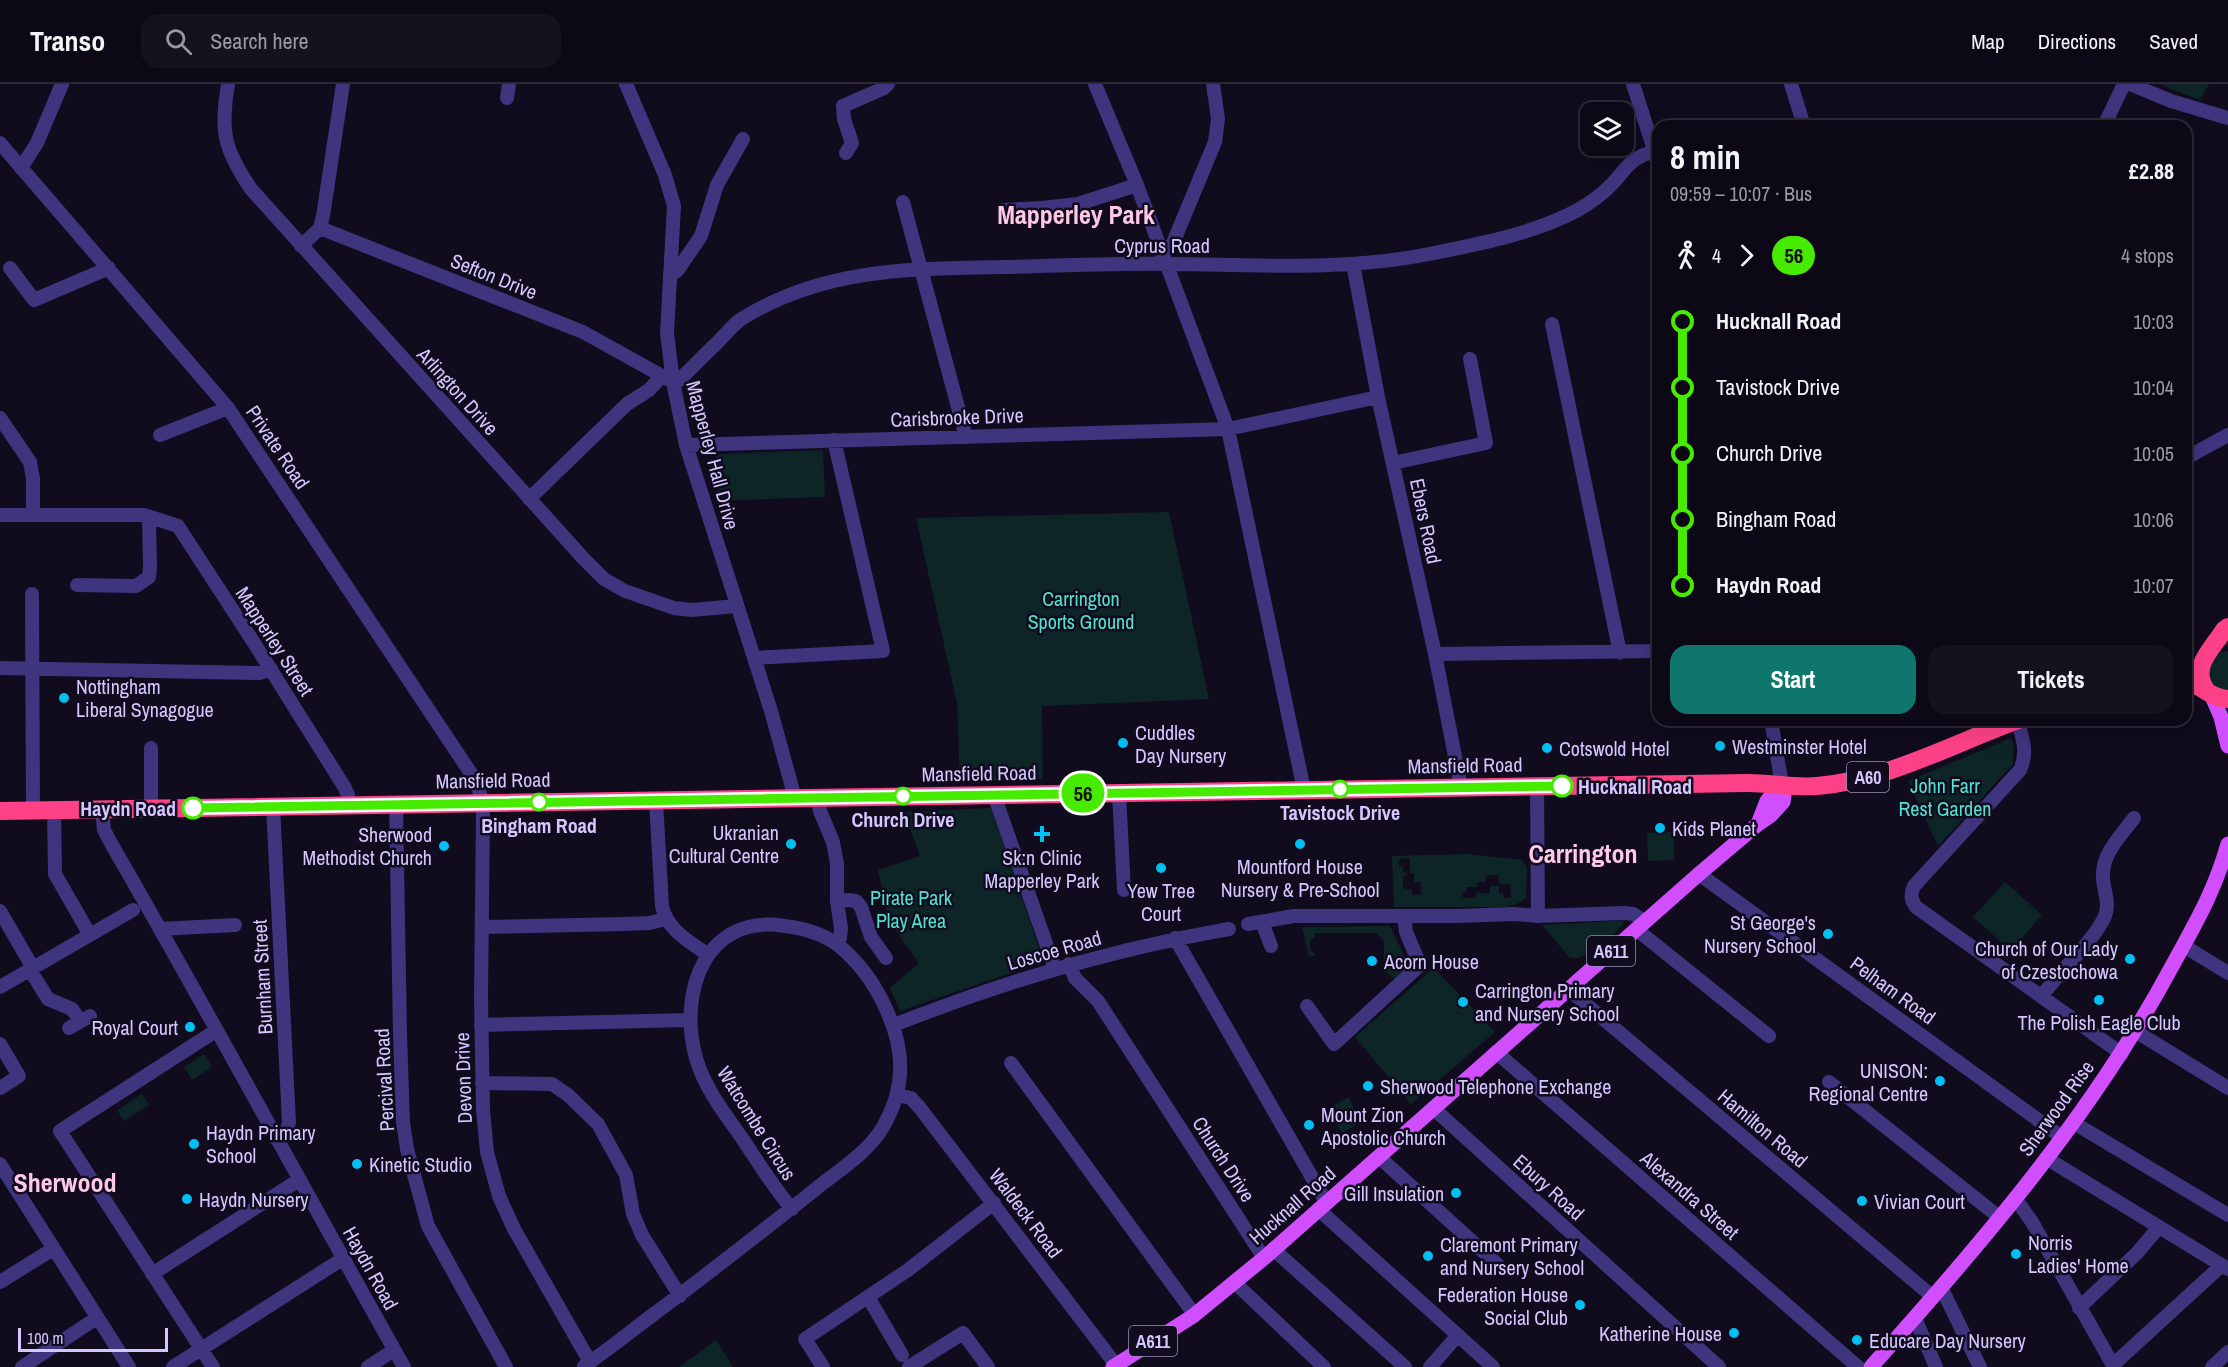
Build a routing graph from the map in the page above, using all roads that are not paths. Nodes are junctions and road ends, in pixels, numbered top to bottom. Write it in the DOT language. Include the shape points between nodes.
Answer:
graph roads {
  1 [pos="62,84"];
  2 [pos="228,84"];
  3 [pos="343,84"];
  4 [pos="509,84"];
  5 [pos="626,84"];
  6 [pos="888,84"];
  7 [pos="1095,84"];
  8 [pos="1213,84"];
  9 [pos="1633,84"];
  10 [pos="1791,84"];
  11 [pos="2124,84"];
  12 [pos="2130,84"];
  13 [pos="507,98"];
  14 [pos="2228,118"];
  15 [pos="1802,120"];
  16 [pos="2107,120"];
  17 [pos="743,140"];
  18 [pos="1652,140"];
  19 [pos="0,143"];
  20 [pos="846,153"];
  21 [pos="1652,155"];
  22 [pos="21,168"];
  23 [pos="1137,185"];
  24 [pos="903,202"];
  25 [pos="1003,210"];
  26 [pos="320,228"];
  27 [pos="301,246"];
  28 [pos="1163,259"];
  29 [pos="1353,264"];
  30 [pos="10,268"];
  31 [pos="109,268"];
  32 [pos="921,268"];
  33 [pos="670,275"];
  34 [pos="1552,324"];
  35 [pos="1470,359"];
  36 [pos="667,379"];
  37 [pos="1378,397"];
  38 [pos="228,408"];
  39 [pos="0,418"];
  40 [pos="1228,429"];
  41 [pos="160,435"];
  42 [pos="2228,435"];
  43 [pos="966,437"];
  44 [pos="834,440"];
  45 [pos="687,445"];
  46 [pos="2192,455"];
  47 [pos="1393,463"];
  48 [pos="529,499"];
  49 [pos="0,515"];
  50 [pos="33,515"];
  51 [pos="149,519"];
  52 [pos="76,585"];
  53 [pos="32,594"];
  54 [pos="736,606"];
  55 [pos="2228,627"];
  56 [pos="2215,650"];
  57 [pos="1652,651"];
  58 [pos="1620,653"];
  59 [pos="1435,654"];
  60 [pos="2192,656"];
  61 [pos="754,658"];
  62 [pos="0,668"];
  63 [pos="33,668"];
  64 [pos="271,669"];
  65 [pos="2192,683"];
  66 [pos="2215,694"];
  67 [pos="1772,726"];
  68 [pos="2003,726"];
  69 [pos="2020,726"];
  70 [pos="2228,746"];
  71 [pos="151,748"];
  72 [pos="1537,786"];
  73 [pos="1461,787"];
  74 [pos="1304,790"];
  75 [pos="1119,793"];
  76 [pos="1782,793"];
  77 [pos="994,795"];
  78 [pos="795,798"];
  79 [pos="817,798"];
  80 [pos="656,801"];
  81 [pos="483,803"];
  82 [pos="396,804"];
  83 [pos="349,805"];
  84 [pos="273,806"];
  85 [pos="150,808"];
  86 [pos="54,809"];
  87 [pos="102,809"];
  88 [pos="33,810"];
  89 [pos="0,811"];
  90 [pos="2134,818"];
  91 [pos="2228,844"];
  92 [pos="1699,874"];
  93 [pos="1124,890"];
  94 [pos="837,902"];
  95 [pos="133,910"];
  96 [pos="0,911"];
  97 [pos="1404,916"];
  98 [pos="1538,916"];
  99 [pos="665,919"];
  100 [pos="1262,922"];
  101 [pos="1248,924"];
  102 [pos="235,925"];
  103 [pos="1640,925"];
  104 [pos="482,927"];
  105 [pos="1229,928"];
  106 [pos="160,929"];
  107 [pos="90,934"];
  108 [pos="1175,938"];
  109 [pos="836,944"];
  110 [pos="1271,946"];
  111 [pos="2184,946"];
  112 [pos="708,955"];
  113 [pos="886,958"];
  114 [pos="1069,964"];
  115 [pos="32,969"];
  116 [pos="1055,969"];
  117 [pos="2228,973"];
  118 [pos="0,987"];
  119 [pos="1568,989"];
  120 [pos="2042,996"];
  121 [pos="1307,1006"];
  122 [pos="689,1020"];
  123 [pos="80,1022"];
  124 [pos="481,1025"];
  125 [pos="894,1025"];
  126 [pos="217,1030"];
  127 [pos="2136,1031"];
  128 [pos="1769,1036"];
  129 [pos="0,1044"];
  130 [pos="1496,1052"];
  131 [pos="2122,1054"];
  132 [pos="1019,1067"];
  133 [pos="1829,1082"];
  134 [pos="482,1083"];
  135 [pos="0,1088"];
  136 [pos="2228,1088"];
  137 [pos="898,1095"];
  138 [pos="1433,1108"];
  139 [pos="2074,1123"];
  140 [pos="2063,1138"];
  141 [pos="276,1139"];
  142 [pos="1379,1157"];
  143 [pos="2046,1158"];
  144 [pos="0,1164"];
  145 [pos="298,1180"];
  146 [pos="5,1183"];
  147 [pos="2015,1198"];
  148 [pos="994,1203"];
  149 [pos="1322,1205"];
  150 [pos="792,1209"];
  151 [pos="2228,1215"];
  152 [pos="1999,1217"];
  153 [pos="2160,1227"];
  154 [pos="53,1249"];
  155 [pos="1269,1253"];
  156 [pos="344,1258"];
  157 [pos="1498,1265"];
  158 [pos="2225,1267"];
  159 [pos="152,1274"];
  160 [pos="0,1282"];
  161 [pos="1234,1282"];
  162 [pos="1937,1292"];
  163 [pos="680,1296"];
  164 [pos="868,1297"];
  165 [pos="2079,1308"];
  166 [pos="1194,1314"];
  167 [pos="97,1318"];
  168 [pos="1915,1318"];
  169 [pos="1458,1335"];
  170 [pos="201,1349"];
  171 [pos="394,1350"];
  172 [pos="2228,1352"];
  173 [pos="906,1361"];
  174 [pos="586,1364"];
  175 [pos="1115,1366"];
  176 [pos="2114,1366"];
  177 [pos="22,1367"];
  178 [pos="129,1367"];
  179 [pos="173,1367"];
  180 [pos="213,1367"];
  181 [pos="368,1367"];
  182 [pos="404,1367"];
  183 [pos="506,1367"];
  184 [pos="823,1367"];
  185 [pos="988,1367"];
  186 [pos="1324,1367"];
  187 [pos="1405,1367"];
  188 [pos="1430,1367"];
  189 [pos="1493,1367"];
  190 [pos="1719,1367"];
  191 [pos="1858,1367"];
  192 [pos="1871,1367"];
  193 [pos="1936,1367"];
  194 [pos="1980,1367"];
  195 [pos="2212,1367"];
  1 -- 22 [label="street" via="37,144"];
  2 -- 27 [label="street, Arlington Drive" via="224,110 228,150 251,189"];
  3 -- 26 [label="street"];
  4 -- 13 [label="street"];
  5 -- 33 [label="street, Mapperley Hall Drive" via="674,206"];
  6 -- 20 [label="street" via="843,106 852,143"];
  7 -- 23 [label="street"];
  8 -- 28 [label="street" via="1218,119 1215,142"];
  9 -- 18 [label="street"];
  10 -- 15 [label="street"];
  11 -- 16 [label="street"];
  12 -- 14 [label="street"];
  17 -- 33 [label="street" via="717,185 701,236"];
  19 -- 22 [label="street, Private Road"];
  21 -- 29 [label="street, Cyprus Road" via="1640,155 1608,189 1580,209 1548,224 1426,255"];
  22 -- 31 [label="street, Private Road"];
  23 -- 25 [label="street" via="1078,204"];
  23 -- 28 [label="street"];
  24 -- 32 [label="street"];
  26 -- 27 [label="street"];
  26 -- 36 [label="street, Sefton Drive" via="583,332"];
  27 -- 48 [label="street, Arlington Drive"];
  28 -- 29 [label="street, Cyprus Road"];
  28 -- 32 [label="street, Cyprus Road"];
  28 -- 40 [label="street"];
  29 -- 37 [label="street, Ebers Road"];
  30 -- 31 [label="street" via="34,300"];
  31 -- 38 [label="street, Private Road"];
  32 -- 36 [label="street, Cyprus Road" via="856,274 762,306 739,320 680,380"];
  32 -- 43 [label="street"];
  33 -- 36 [label="street, Mapperley Hall Drive"];
  34 -- 58 [label="street"];
  35 -- 47 [label="street" via="1486,443"];
  36 -- 45 [label="street, Mapperley Hall Drive"];
  36 -- 48 [label="street, Cyprus Road" via="627,404"];
  37 -- 40 [label="street, Carisbrooke Drive"];
  37 -- 47 [label="street, Ebers Road"];
  38 -- 41 [label="street"];
  38 -- 81 [label="street, Private Road" via="464,762"];
  39 -- 50 [label="street" via="30,462"];
  40 -- 43 [label="street, Carisbrooke Drive"];
  40 -- 74 [label="street"];
  42 -- 46 [label="street"];
  43 -- 44 [label="street, Carisbrooke Drive"];
  44 -- 45 [label="street, Carisbrooke Drive"];
  44 -- 61 [label="street" via="883,651"];
  45 -- 54 [label="street, Mapperley Hall Drive"];
  47 -- 59 [label="street, Ebers Road"];
  48 -- 54 [label="street, Arlington Drive" via="604,579 625,591 674,608"];
  49 -- 50 [label="street, Mapperley Street"];
  50 -- 51 [label="street, Mapperley Street" via="144,515"];
  51 -- 52 [label="street" via="148,577 136,586"];
  51 -- 64 [label="street, Mapperley Street" via="178,526"];
  53 -- 63 [label="street"];
  54 -- 61 [label="street, Mapperley Hall Drive"];
  55 -- 56 [label="highway"];
  56 -- 60 [label="highway"];
  56 -- 66 [label="highway" via="2200,674"];
  57 -- 58 [label="street"];
  58 -- 59 [label="street"];
  59 -- 73 [label="street, Ebers Road"];
  61 -- 78 [label="street, Mapperley Hall Drive"];
  62 -- 63 [label="street"];
  63 -- 64 [label="street" via="260,673"];
  63 -- 88 [label="street"];
  64 -- 83 [label="street, Mapperley Street" via="345,788"];
  65 -- 66 [label="highway"];
  66 -- 70 [label="main road"];
  67 -- 76 [label="street"];
  68 -- 76 [label="highway, Mansfield Road / A60" via="1897,769"];
  69 -- 120 [label="street" via="2025,753 2020,770 1914,886 1911,896 1916,907"];
  71 -- 85 [label="street"];
  72 -- 73 [label="highway, Mansfield Road / A60"];
  72 -- 76 [label="highway, Mansfield Road / A60" via="1756,783"];
  72 -- 98 [label="street"];
  73 -- 74 [label="highway, Mansfield Road / A60"];
  74 -- 75 [label="highway, Mansfield Road / A60"];
  75 -- 77 [label="highway, Mansfield Road / A60"];
  75 -- 93 [label="street"];
  76 -- 92 [label="main road, Hucknall Road / A611" via="1767,801 1758,824"];
  77 -- 79 [label="highway, Mansfield Road / A60"];
  77 -- 116 [label="street"];
  78 -- 79 [label="highway, Mansfield Road / A60"];
  78 -- 80 [label="highway, Mansfield Road / A60"];
  79 -- 94 [label="street" via="833,842"];
  80 -- 81 [label="highway, Mansfield Road / A60"];
  80 -- 99 [label="street"];
  81 -- 82 [label="highway, Mansfield Road / A60"];
  81 -- 104 [label="street, Devon Drive"];
  82 -- 83 [label="highway, Mansfield Road / A60"];
  82 -- 183 [label="street, Percival Road" via="403,1122 407,1149 428,1226"];
  83 -- 84 [label="highway, Mansfield Road / A60"];
  84 -- 85 [label="highway, Mansfield Road / A60"];
  84 -- 141 [label="street, Burnham Street" via="289,1122 286,1133"];
  85 -- 87 [label="highway, Mansfield Road / A60"];
  86 -- 87 [label="highway, Mansfield Road / A60"];
  86 -- 88 [label="highway, Mansfield Road / A60"];
  86 -- 107 [label="street" via="55,874"];
  87 -- 106 [label="street, Haydn Road" via="104,830"];
  88 -- 89 [label="highway, Mansfield Road / A60"];
  90 -- 120 [label="street" via="2104,864 2104,916 2074,960 2053,979"];
  91 -- 111 [label="main road, Sherwood Rise" via="2211,894"];
  92 -- 103 [label="main road, Hucknall Road / A611"];
  92 -- 140 [label="street, Pelham Road"];
  94 -- 109 [label="street" via="841,928"];
  94 -- 113 [label="street" via="856,901 869,938"];
  95 -- 107 [label="street"];
  96 -- 115 [label="street"];
  97 -- 98 [label="street"];
  97 -- 100 [label="street" via="1345,915"];
  97 -- 121 [label="street" via="1406,932 1420,965 1334,1044"];
  98 -- 103 [label="street" via="1624,913 1633,914"];
  99 -- 104 [label="street" via="624,924"];
  99 -- 112 [label="street"];
  100 -- 101 [label="street"];
  100 -- 110 [label="street"];
  102 -- 106 [label="street"];
  103 -- 119 [label="main road, Hucknall Road / A611"];
  103 -- 128 [label="street"];
  104 -- 124 [label="street, Devon Drive"];
  105 -- 108 [label="street, Loscoe Road"];
  106 -- 126 [label="street, Haydn Road"];
  107 -- 115 [label="street"];
  108 -- 114 [label="street, Loscoe Road"];
  108 -- 149 [label="street"];
  109 -- 112 [label="street, Watcombe Circus" via="797,928 760,925 727,937"];
  109 -- 125 [label="street, Watcombe Circus" via="859,965"];
  111 -- 117 [label="street"];
  111 -- 127 [label="main road, Sherwood Rise"];
  112 -- 122 [label="street, Watcombe Circus" via="693,986"];
  114 -- 116 [label="street, Loscoe Road"];
  114 -- 155 [label="street, Church Drive" via="1075,978 1098,1001"];
  115 -- 118 [label="street"];
  115 -- 123 [label="street" via="48,999 72,1009"];
  116 -- 125 [label="street, Loscoe Road"];
  119 -- 130 [label="main road, Hucknall Road / A611"];
  119 -- 162 [label="street, Hamilton Road"];
  120 -- 131 [label="street"];
  122 -- 124 [label="street"];
  122 -- 150 [label="street, Watcombe Circus" via="696,1060 707,1083"];
  124 -- 134 [label="street, Devon Drive"];
  125 -- 137 [label="street, Watcombe Circus" via="900,1050"];
  126 -- 141 [label="street, Haydn Road"];
  126 -- 159 [label="street" via="60,1131"];
  127 -- 131 [label="main road, Sherwood Rise"];
  127 -- 136 [label="street"];
  129 -- 135 [label="street" via="19,1076"];
  130 -- 138 [label="main road, Hucknall Road / A611"];
  130 -- 191 [label="street, Alexandra Street"];
  131 -- 139 [label="main road, Sherwood Rise"];
  132 -- 166 [label="street"];
  133 -- 152 [label="street"];
  134 -- 163 [label="street" via="552,1084 598,1124 626,1175 633,1214 642,1235"];
  134 -- 174 [label="street, Devon Drive" via="486,1143 499,1196"];
  137 -- 148 [label="street, Waldeck Road" via="911,1098 920,1108"];
  137 -- 150 [label="street, Watcombe Circus" via="871,1143"];
  138 -- 142 [label="main road, Hucknall Road / A611"];
  138 -- 190 [label="street, Ebury Road"];
  139 -- 140 [label="main road, Sherwood Rise"];
  139 -- 151 [label="street"];
  140 -- 143 [label="main road, Sherwood Rise"];
  141 -- 145 [label="street, Haydn Road"];
  142 -- 149 [label="main road, Hucknall Road / A611"];
  142 -- 157 [label="street"];
  143 -- 147 [label="main road, Sherwood Rise"];
  143 -- 153 [label="street"];
  144 -- 146 [label="street"];
  145 -- 156 [label="street, Haydn Road"];
  145 -- 159 [label="street"];
  146 -- 154 [label="street"];
  147 -- 152 [label="main road, Sherwood Rise"];
  147 -- 165 [label="street"];
  148 -- 164 [label="street"];
  148 -- 175 [label="street, Waldeck Road"];
  149 -- 155 [label="main road, Hucknall Road / A611"];
  149 -- 169 [label="street"];
  150 -- 163 [label="street, Watcombe Circus"];
  152 -- 162 [label="main road, Sherwood Rise"];
  153 -- 158 [label="street"];
  153 -- 165 [label="street"];
  154 -- 160 [label="street"];
  154 -- 167 [label="street"];
  155 -- 161 [label="main road, Hucknall Road / A611"];
  155 -- 187 [label="street, Church Drive"];
  156 -- 170 [label="street"];
  156 -- 171 [label="street, Haydn Road"];
  158 -- 176 [label="street"];
  159 -- 170 [label="street"];
  161 -- 166 [label="main road, Hucknall Road / A611"];
  161 -- 186 [label="street"];
  162 -- 168 [label="main road, Sherwood Rise"];
  162 -- 194 [label="street"];
  163 -- 174 [label="street, Watcombe Circus"];
  164 -- 173 [label="street"];
  164 -- 184 [label="street" via="805,1339"];
  165 -- 176 [label="street"];
  166 -- 175 [label="main road, Hucknall Road / A611"];
  167 -- 177 [label="street"];
  167 -- 178 [label="street"];
  168 -- 192 [label="main road, Sherwood Rise"];
  168 -- 193 [label="street"];
  169 -- 188 [label="street"];
  169 -- 189 [label="street"];
  170 -- 179 [label="street"];
  170 -- 180 [label="street"];
  171 -- 181 [label="street"];
  171 -- 182 [label="street, Haydn Road"];
  172 -- 195 [label="street"];
  173 -- 185 [label="street" via="963,1333"];
}
